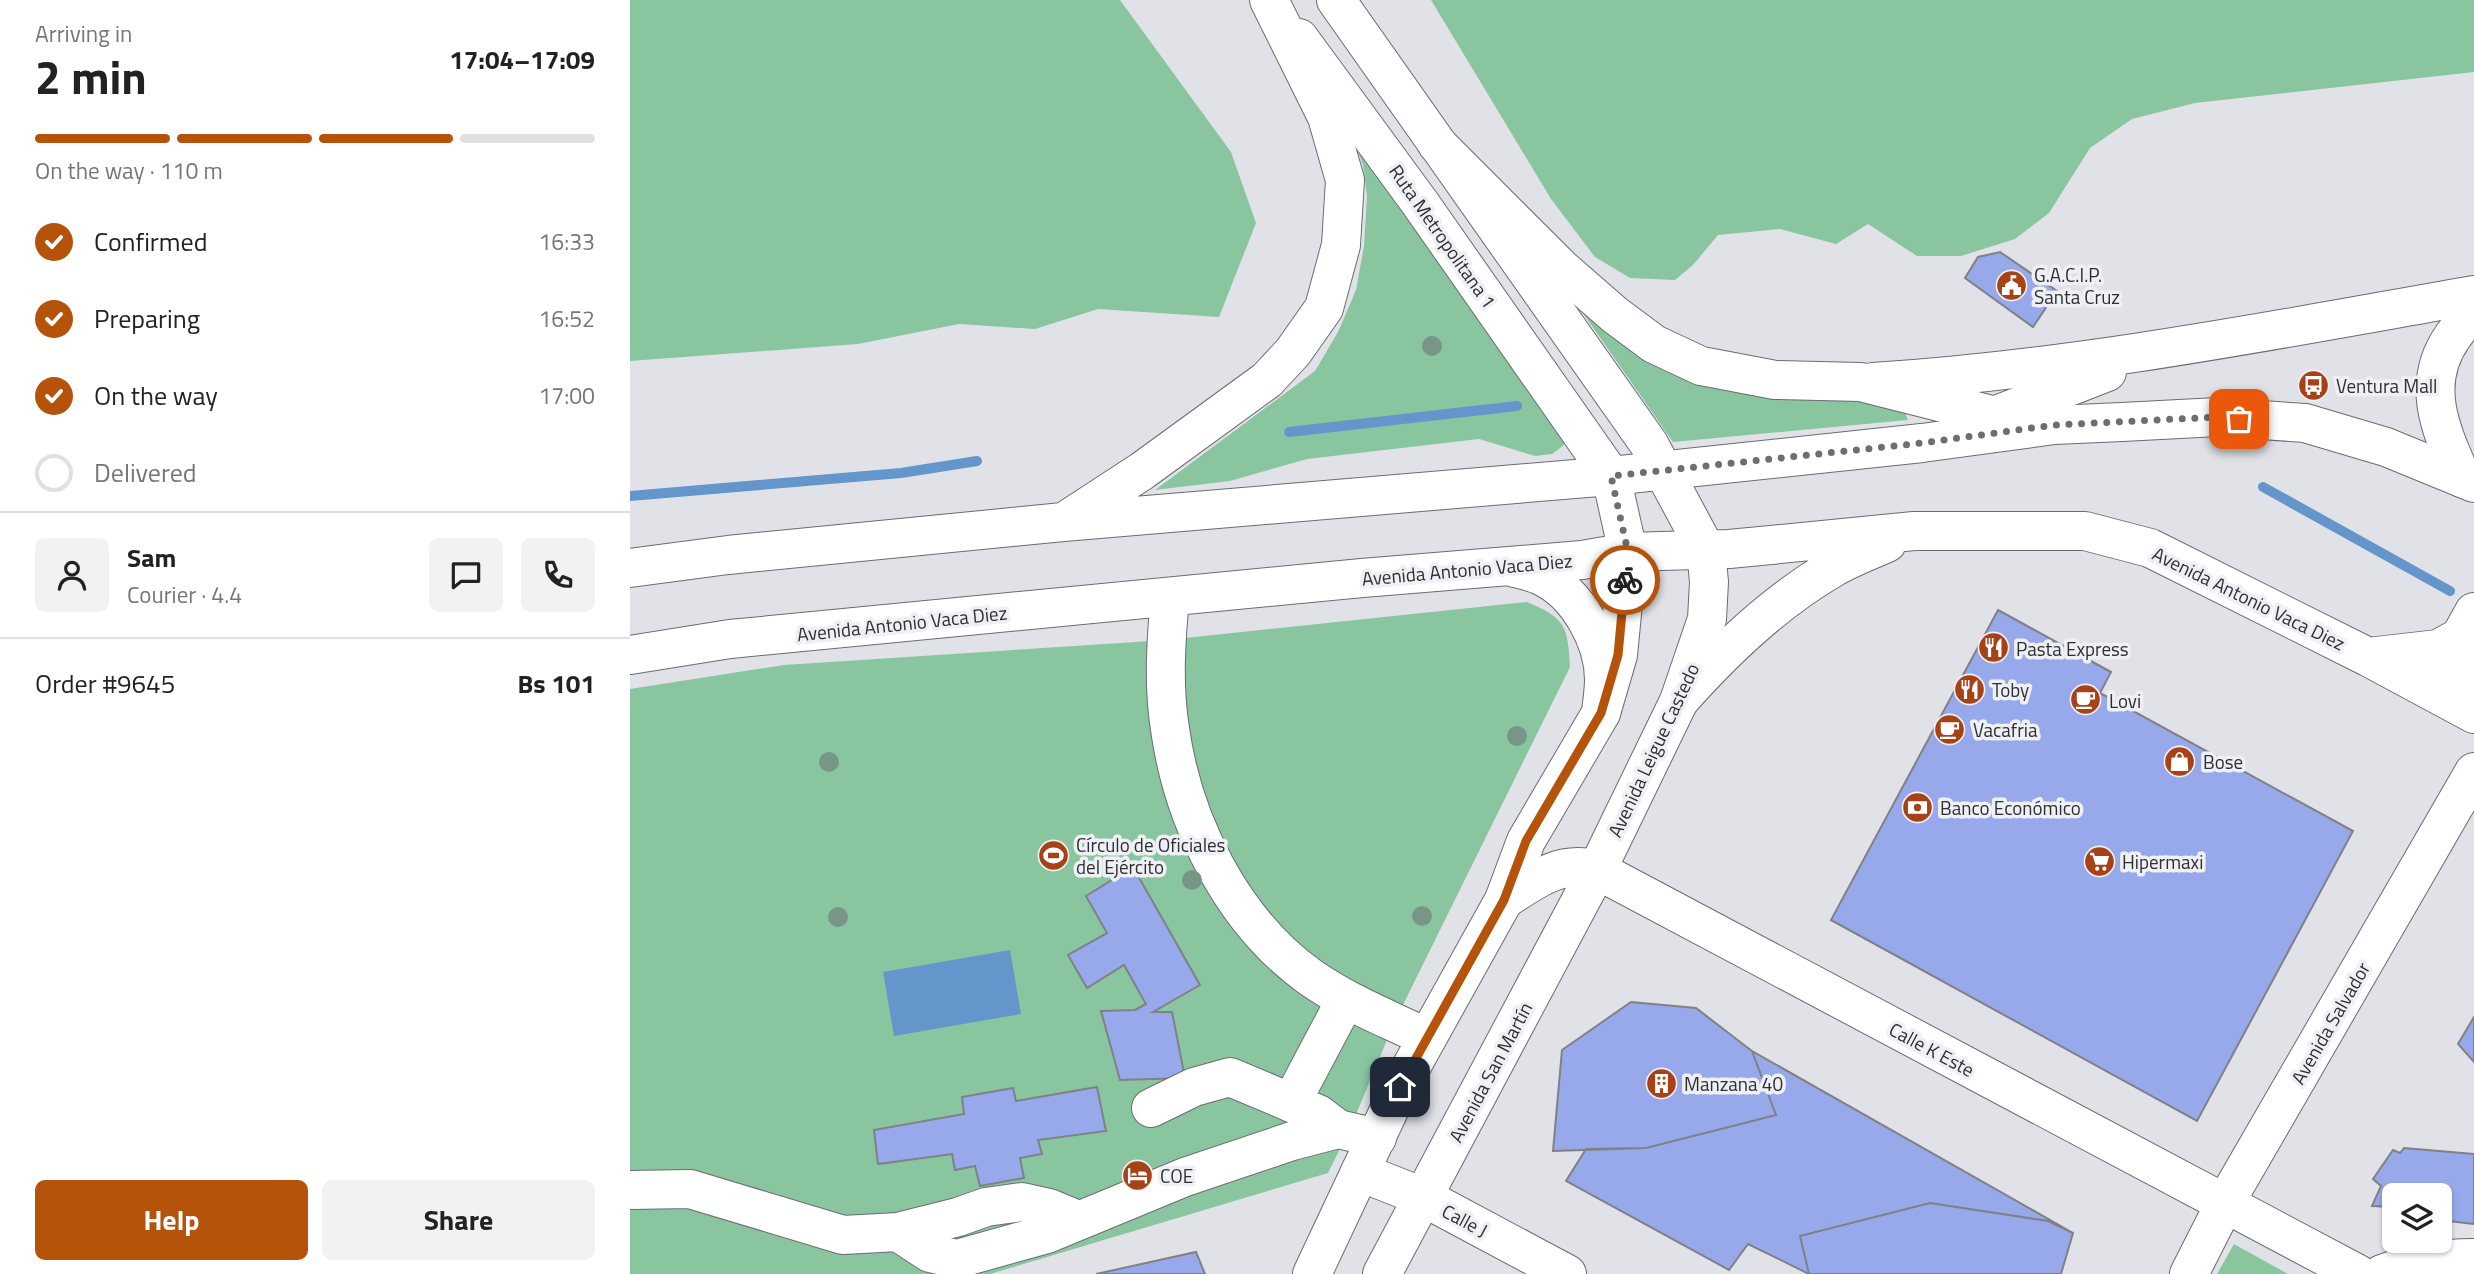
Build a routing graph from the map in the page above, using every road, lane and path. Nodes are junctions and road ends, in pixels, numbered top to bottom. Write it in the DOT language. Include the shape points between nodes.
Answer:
graph roads {
  1 [pos="1269,0"];
  2 [pos="1336,0"];
  3 [pos="1437,144"];
  4 [pos="2474,295"];
  5 [pos="2474,311"];
  6 [pos="2161,351"];
  7 [pos="1861,382"];
  8 [pos="1995,416"];
  9 [pos="2054,425"];
  10 [pos="1922,443"];
  11 [pos="1665,470"];
  12 [pos="1611,476"];
  13 [pos="2470,486"];
  14 [pos="1063,523"];
  15 [pos="1914,531"];
  16 [pos="1706,550"];
  17 [pos="1628,552"];
  18 [pos="1506,566"];
  19 [pos="630,568"];
  20 [pos="1170,597"];
  21 [pos="2474,612"];
  22 [pos="2474,649"];
  23 [pos="630,654"];
  24 [pos="2368,657"];
  25 [pos="2474,686"];
  26 [pos="1679,701"];
  27 [pos="1601,713"];
  28 [pos="2474,714"];
  29 [pos="2474,772"];
  30 [pos="1597,870"];
  31 [pos="1504,900"];
  32 [pos="1346,999"];
  33 [pos="1427,1038"];
  34 [pos="1291,1103"];
  35 [pos="1151,1108"];
  36 [pos="1338,1129"];
  37 [pos="1377,1138"];
  38 [pos="1360,1172"];
  39 [pos="630,1190"];
  40 [pos="1423,1197"];
  41 [pos="2225,1203"];
  42 [pos="2474,1258"];
  43 [pos="1312,1274"];
  44 [pos="1382,1274"];
  45 [pos="1567,1274"];
  46 [pos="2189,1274"];
  47 [pos="2358,1274"];
  48 [pos="2382,1274"];
  1 -- 12 [label="main road, Ruta Metropolitana 1" via="1413,193"];
  1 -- 14 [label="main road" via="1327,117 1345,180 1342,245 1324,308 1266,380"];
  2 -- 3 [label="main road"];
  3 -- 7 [label="main road" via="1561,268 1654,344 1701,366 1775,380"];
  3 -- 11 [label="main road"];
  4 -- 6 [label="main road"];
  5 -- 13 [label="main road" via="2446,346 2434,378 2441,430"];
  6 -- 7 [label="main road" via="1950,377"];
  6 -- 8 [label="main road"];
  7 -- 8 [label="main road"];
  8 -- 9 [label="main road"];
  8 -- 10 [label="main road"];
  9 -- 10 [label="main road"];
  9 -- 13 [label="main road" via="2218,417 2305,423 2386,447"];
  10 -- 11 [label="main road"];
  11 -- 12 [label="main road"];
  11 -- 16 [label="main road, Avenida Leigue Castedo"];
  12 -- 14 [label="main road"];
  12 -- 17 [label="main road"];
  14 -- 19 [label="main road"];
  15 -- 16 [label="main road, Avenida Antonio Vaca Diez"];
  15 -- 24 [label="main road, Avenida Antonio Vaca Diez" via="2085,531 2150,548"];
  15 -- 26 [label="main road" via="1834,568 1789,597 1717,658"];
  16 -- 17 [label="main road, Avenida Antonio Vaca Diez"];
  16 -- 26 [label="main road, Avenida Leigue Castedo" via="1707,619"];
  17 -- 18 [label="main road, Avenida Antonio Vaca Diez"];
  17 -- 27 [label="main road" via="1618,655"];
  18 -- 20 [label="main road, Avenida Antonio Vaca Diez"];
  18 -- 27 [label="main road" via="1543,577 1570,597 1592,631 1604,680"];
  20 -- 23 [label="main road, Avenida Antonio Vaca Diez" via="730,639"];
  20 -- 32 [label="main road" via="1166,687 1170,728 1177,769 1200,834 1233,896 1277,950"];
  21 -- 24 [label="main road" via="2460,637 2438,649"];
  22 -- 25 [label="main road" via="2452,664 2432,667"];
  24 -- 28 [label="main road, Avenida Antonio Vaca Diez"];
  26 -- 30 [label="main road, Avenida Leigue Castedo"];
  27 -- 31 [label="main road" via="1526,841"];
  29 -- 41 [label="main road, Avenida Salvador"];
  30 -- 31 [label="main road, Calle K Este" via="1561,868"];
  30 -- 40 [label="main road, Avenida San Martín"];
  30 -- 41 [label="main road, Calle K Este"];
  31 -- 33 [label="main road"];
  32 -- 33 [label="main road"];
  32 -- 34 [label="main road"];
  33 -- 37 [label="main road"];
  34 -- 35 [label="main road" via="1230,1077 1194,1087"];
  34 -- 36 [label="main road"];
  36 -- 37 [label="main road"];
  36 -- 39 [label="main road" via="1185,1177 1047,1234 957,1259 930,1254 898,1232 844,1235 690,1189"];
  37 -- 38 [label="main road"];
  38 -- 40 [label="main road, Calle J"];
  38 -- 43 [label="main road"];
  40 -- 44 [label="main road, Avenida San Martín"];
  40 -- 45 [label="main road, Calle J"];
  41 -- 46 [label="main road, Avenida Salvador"];
  41 -- 47 [label="main road, Calle K Este"];
  42 -- 48 [label="main road" via="2440,1260"];
}
